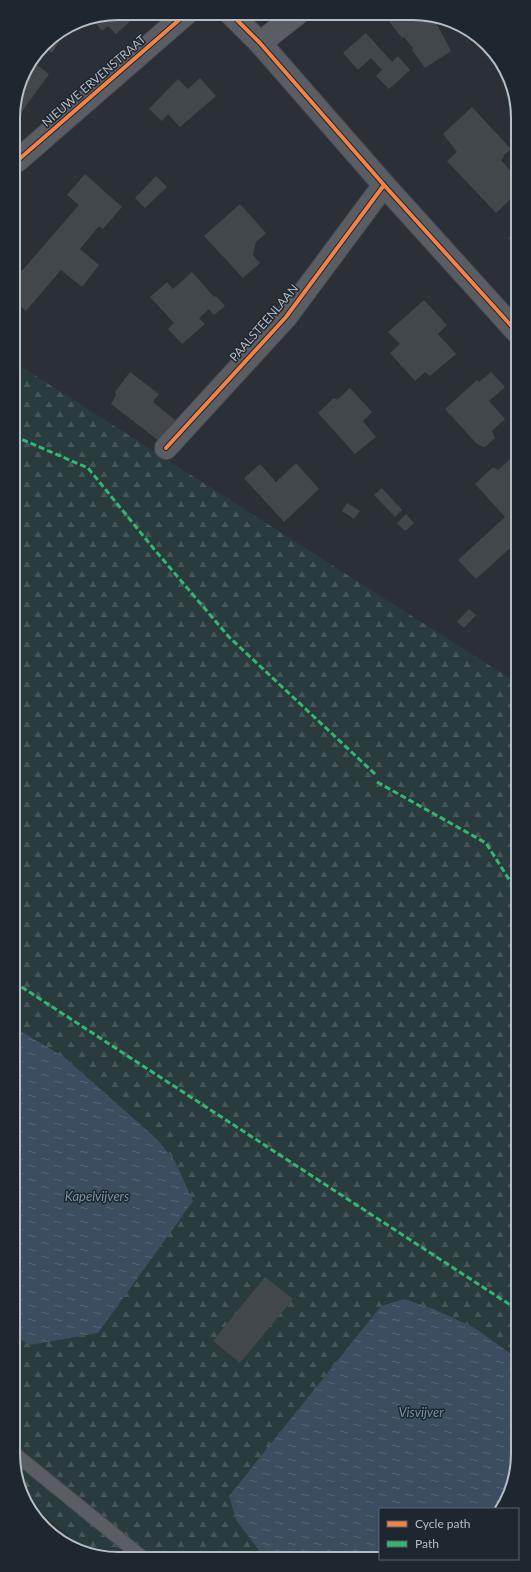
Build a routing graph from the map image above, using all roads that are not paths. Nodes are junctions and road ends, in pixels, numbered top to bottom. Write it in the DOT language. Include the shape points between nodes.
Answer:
graph roads {
  1 [pos="181,20"];
  2 [pos="237,20"];
  3 [pos="289,20"];
  4 [pos="260,42"];
  5 [pos="20,158"];
  6 [pos="384,185"];
  7 [pos="511,325"];
  8 [pos="166,448"];
  9 [pos="20,1458"];
  10 [pos="136,1552"];
  1 -- 5 [label="street, NIEUWE ERVENSTRAAT"];
  2 -- 4 [label="street"];
  3 -- 4 [label="street"];
  4 -- 6 [label="street"];
  6 -- 7 [label="street"];
  6 -- 8 [label="street, PAALSTEENLAAN" via="286,317"];
  9 -- 10 [label="lane"];
}
